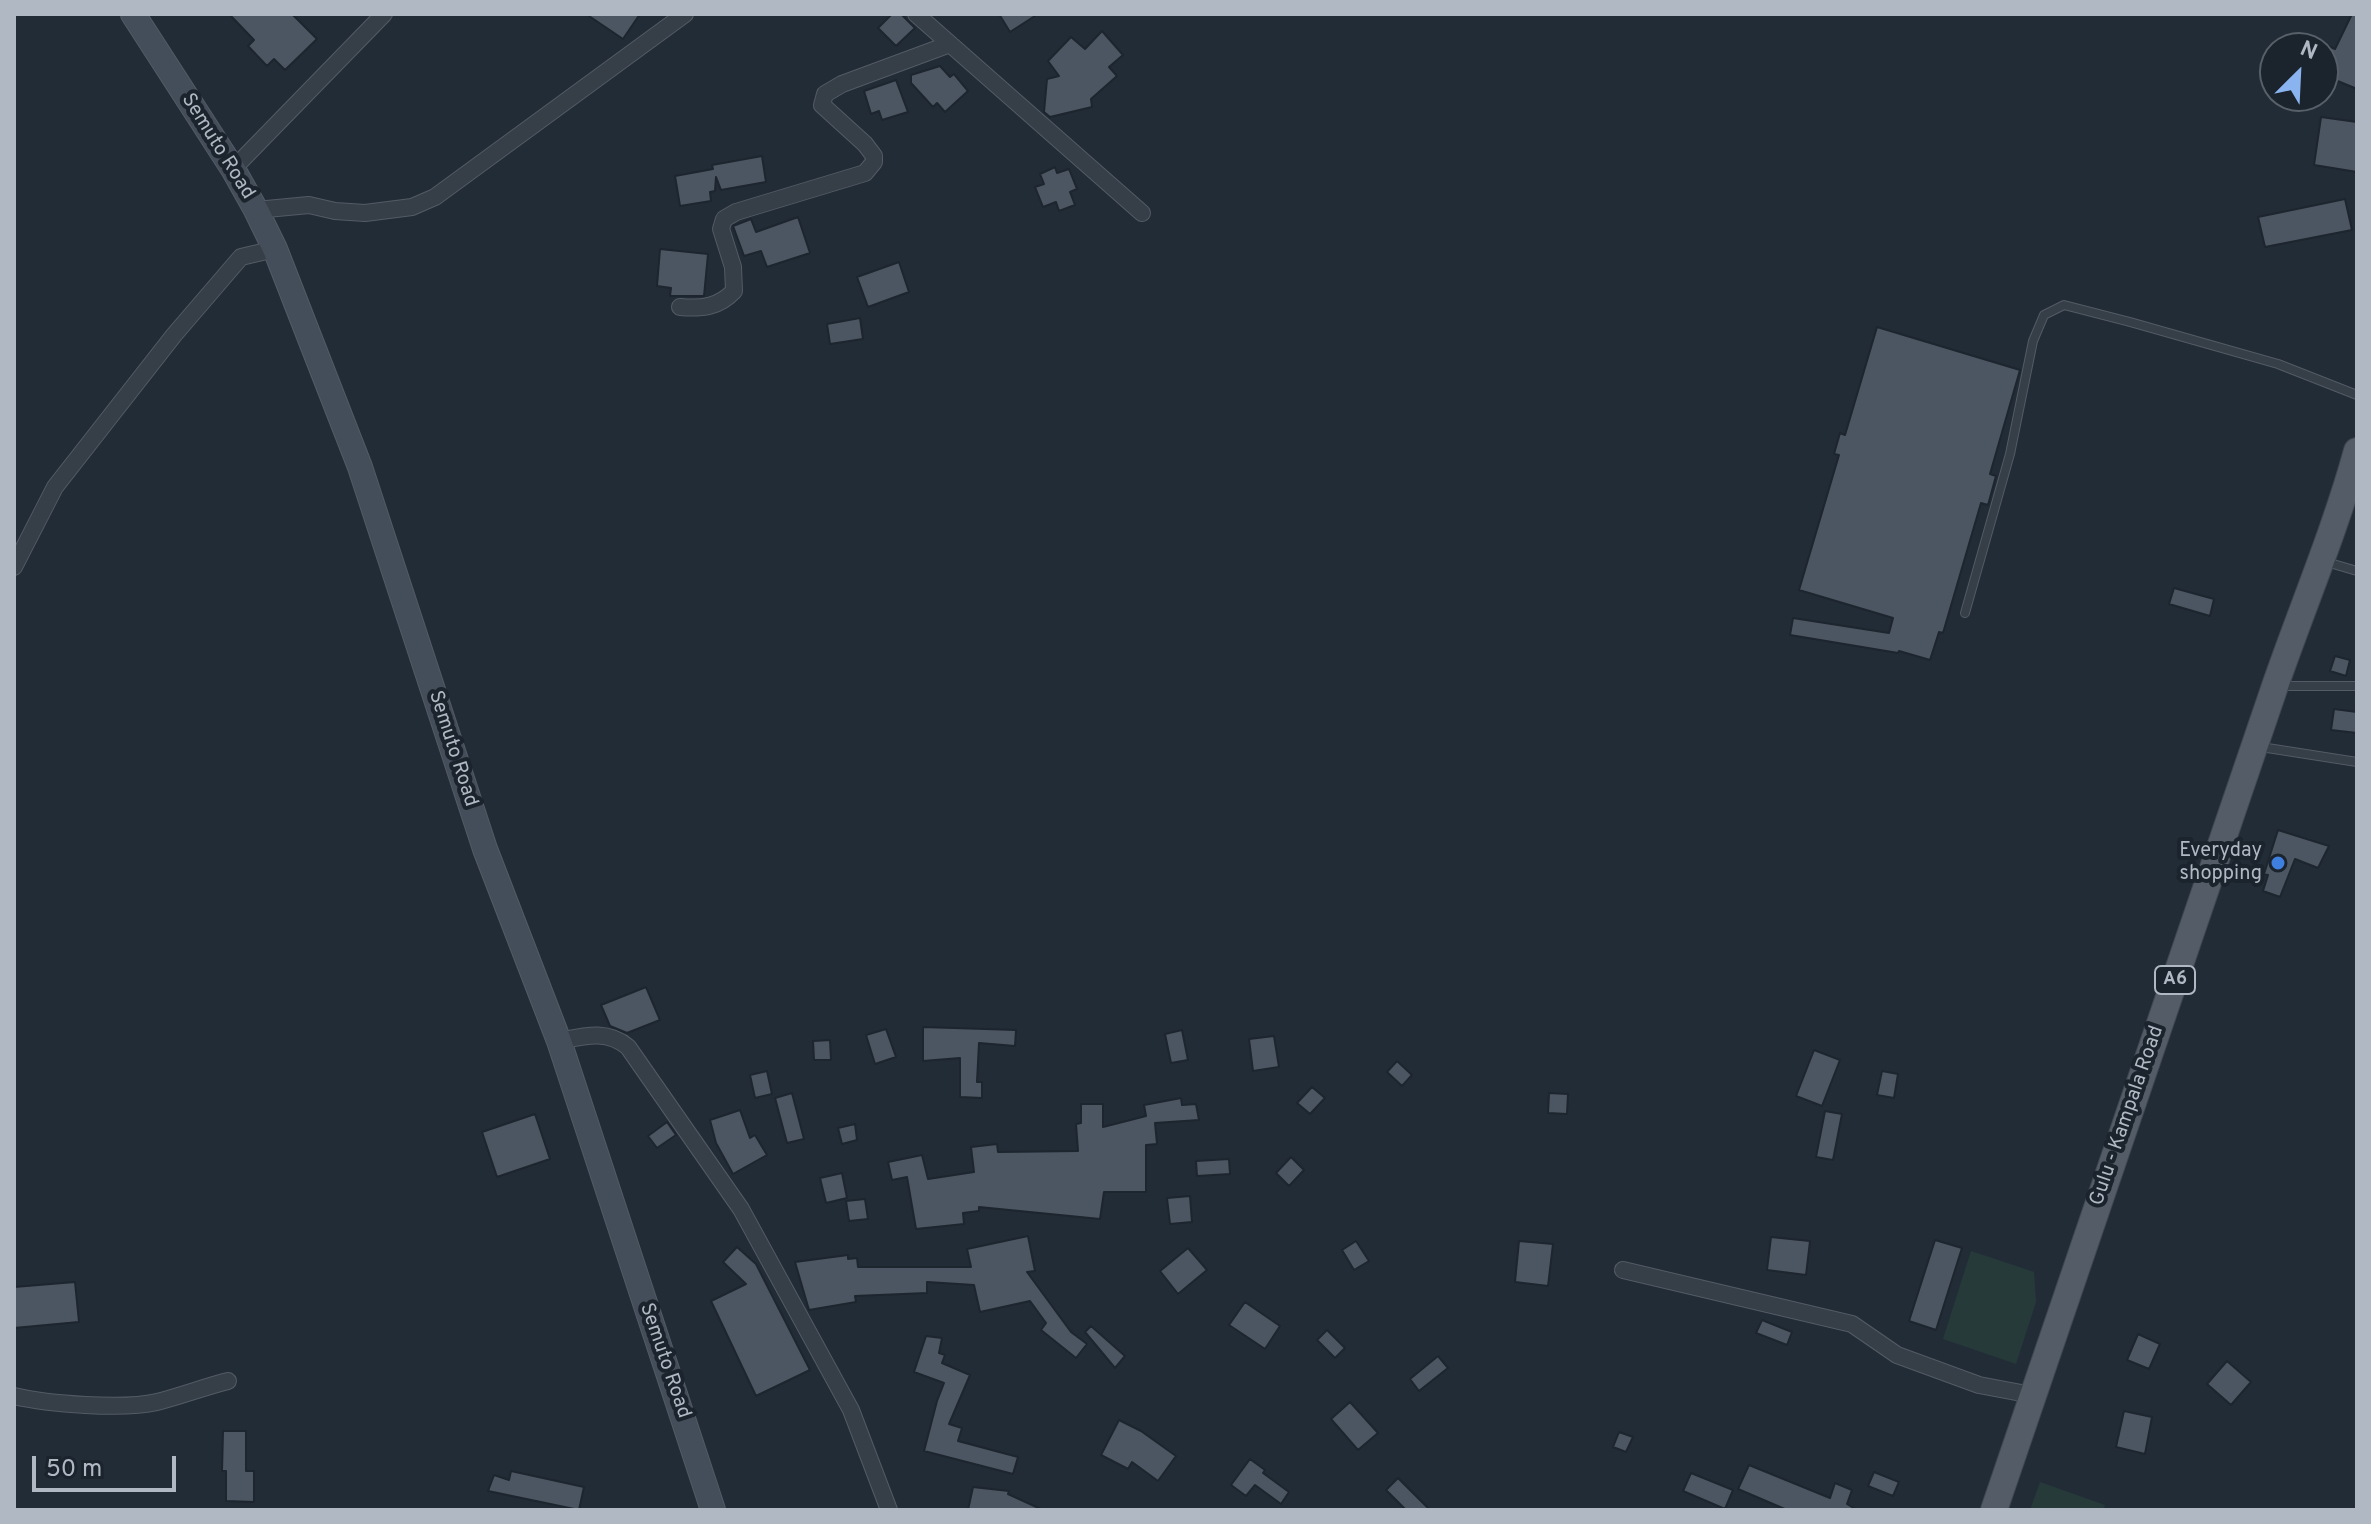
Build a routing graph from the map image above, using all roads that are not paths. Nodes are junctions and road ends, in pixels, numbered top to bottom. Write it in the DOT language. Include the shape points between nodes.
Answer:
graph roads {
  1 [pos="133,14"];
  2 [pos="384,14"];
  3 [pos="685,14"];
  4 [pos="916,14"];
  5 [pos="950,44"];
  6 [pos="233,169"];
  7 [pos="256,210"];
  8 [pos="1142,213"];
  9 [pos="275,249"];
  10 [pos="680,307"];
  11 [pos="2357,395"];
  12 [pos="2357,451"];
  13 [pos="2319,560"];
  14 [pos="14,567"];
  15 [pos="2357,571"];
  16 [pos="1965,613"];
  17 [pos="2275,686"];
  18 [pos="2357,686"];
  19 [pos="2256,746"];
  20 [pos="2357,762"];
  21 [pos="559,1041"];
  22 [pos="1623,1270"];
  23 [pos="228,1381"];
  24 [pos="2032,1395"];
  25 [pos="14,1396"];
  26 [pos="713,1510"];
  27 [pos="889,1510"];
  28 [pos="1994,1510"];
  1 -- 6 [label="main road, Semuto Road"];
  2 -- 6 [label="street"];
  3 -- 7 [label="street" via="435,197 412,207 365,213 309,205"];
  4 -- 5 [label="street"];
  5 -- 8 [label="street"];
  5 -- 10 [label="street" via="825,94 822,105 865,144 874,162 865,173 724,219 721,229 734,291 723,303"];
  6 -- 7 [label="main road, Semuto Road"];
  7 -- 9 [label="main road, Semuto Road"];
  9 -- 14 [label="street" via="241,257 174,335 55,487"];
  9 -- 21 [label="main road, Semuto Road" via="360,467 485,849"];
  11 -- 16 [label="lane" via="2278,364 2064,305 2044,315"];
  12 -- 13 [label="main road, Gulu - Kampala Road / A6"];
  13 -- 15 [label="lane"];
  13 -- 17 [label="main road, Gulu - Kampala Road / A6"];
  17 -- 18 [label="lane"];
  17 -- 19 [label="main road, Gulu - Kampala Road / A6"];
  19 -- 20 [label="lane"];
  19 -- 24 [label="main road, Gulu - Kampala Road / A6"];
  21 -- 26 [label="main road, Semuto Road"];
  21 -- 27 [label="street" via="595,1034 618,1039 694,1140 741,1209 851,1410"];
  22 -- 24 [label="street" via="1852,1324 1897,1355 1979,1385"];
  23 -- 25 [label="street" via="155,1402 94,1404"];
  24 -- 28 [label="main road, Gulu - Kampala Road / A6"];
}
